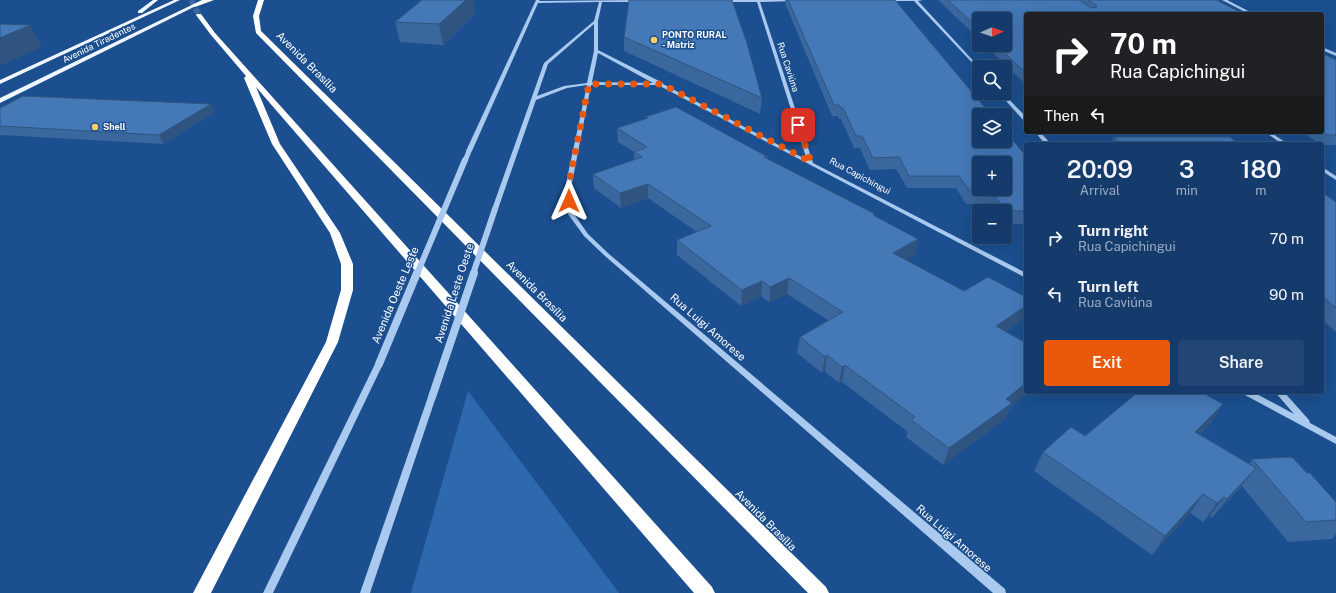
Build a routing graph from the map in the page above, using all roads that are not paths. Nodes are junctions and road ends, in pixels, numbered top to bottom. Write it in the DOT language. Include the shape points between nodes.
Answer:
graph roads {
  1 [pos="156,0"];
  2 [pos="178,0"];
  3 [pos="206,0"];
  4 [pos="211,0"];
  5 [pos="261,0"];
  6 [pos="758,0"];
  7 [pos="797,0"];
  8 [pos="884,0"];
  9 [pos="915,0"];
  10 [pos="921,0"];
  11 [pos="1224,0"];
  12 [pos="538,1"];
  13 [pos="601,1"];
  14 [pos="640,1"];
  15 [pos="718,1"];
  16 [pos="195,5"];
  17 [pos="1248,12"];
  18 [pos="199,15"];
  19 [pos="596,20"];
  20 [pos="121,26"];
  21 [pos="112,31"];
  22 [pos="1324,49"];
  23 [pos="104,50"];
  24 [pos="596,51"];
  25 [pos="1336,55"];
  26 [pos="972,61"];
  27 [pos="244,68"];
  28 [pos="0,82"];
  29 [pos="589,84"];
  30 [pos="662,84"];
  31 [pos="1007,100"];
  32 [pos="0,101"];
  33 [pos="530,107"];
  34 [pos="1024,118"];
  35 [pos="1039,134"];
  36 [pos="1270,134"];
  37 [pos="1046,142"];
  38 [pos="1282,142"];
  39 [pos="811,162"];
  40 [pos="1324,170"];
  41 [pos="1336,178"];
  42 [pos="1024,275"];
  43 [pos="1250,394"];
  44 [pos="1281,394"];
  45 [pos="1310,426"];
  46 [pos="1336,441"];
  47 [pos="202,593"];
  48 [pos="268,593"];
  49 [pos="365,593"];
  50 [pos="706,593"];
  51 [pos="820,593"];
  52 [pos="1001,593"];
  1 -- 20 [label="main road"];
  2 -- 20 [label="main road, Avenida Tiradentes"];
  3 -- 16 [label="main road, Avenida Tiradentes"];
  4 -- 16 [label="highway"];
  5 -- 51 [label="highway, Avenida Brasília" via="254,20 258,32"];
  6 -- 7 [label="street"];
  6 -- 15 [label="street"];
  6 -- 39 [label="street, Rua Caviúna"];
  8 -- 9 [label="street"];
  9 -- 10 [label="street"];
  9 -- 26 [label="street"];
  11 -- 17 [label="street"];
  12 -- 13 [label="street"];
  12 -- 48 [label="street, Avenida Oeste Leste, bridge" via="469,151 379,364"];
  13 -- 14 [label="street"];
  13 -- 19 [label="street, Rua Luigi Amorese"];
  16 -- 23 [label="main road, Avenida Tiradentes"];
  18 -- 27 [label="highway"];
  19 -- 24 [label="street, Rua Luigi Amorese"];
  19 -- 33 [label="street, Avenida Leste Oeste" via="546,63"];
  20 -- 21 [label="main road, Avenida Tiradentes"];
  21 -- 23 [label="main road" via="122,35 121,38"];
  21 -- 28 [label="main road, Avenida Tiradentes"];
  22 -- 25 [label="street"];
  23 -- 32 [label="main road, Avenida Tiradentes"];
  24 -- 29 [label="street, Rua Luigi Amorese"];
  24 -- 30 [label="street, Rua Capichingui"];
  27 -- 47 [label="highway" via="276,144 335,233 347,264 348,290 332,342"];
  27 -- 50 [label="highway"];
  29 -- 30 [label="street, Rua Capichingui"];
  29 -- 33 [label="street, Rua Capichingui" via="551,91 534,99"];
  29 -- 52 [label="street, Rua Luigi Amorese" via="568,188 571,214 586,235"];
  30 -- 39 [label="street, Rua Capichingui"];
  31 -- 34 [label="street"];
  33 -- 49 [label="street, Avenida Leste Oeste, bridge"];
  35 -- 37 [label="street"];
  36 -- 38 [label="street"];
  39 -- 42 [label="street, Rua Capichingui"];
  40 -- 41 [label="street"];
  43 -- 45 [label="street"];
  44 -- 45 [label="street"];
  45 -- 46 [label="street"];
}
